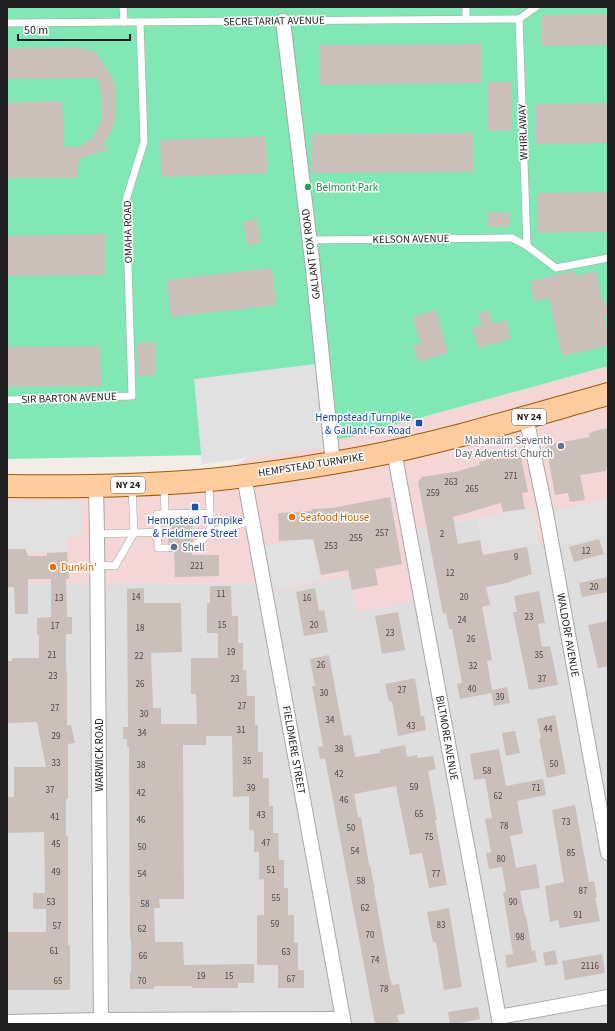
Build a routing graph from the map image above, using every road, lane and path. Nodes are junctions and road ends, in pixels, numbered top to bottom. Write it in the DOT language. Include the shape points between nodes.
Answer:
graph roads {
  1 [pos="123,7"];
  2 [pos="466,7"];
  3 [pos="536,7"];
  4 [pos="466,19"];
  5 [pos="520,19"];
  6 [pos="283,21"];
  7 [pos="124,22"];
  8 [pos="140,22"];
  9 [pos="7,23"];
  10 [pos="309,240"];
  11 [pos="527,246"];
  12 [pos="608,258"];
  13 [pos="608,394"];
  14 [pos="132,396"];
  15 [pos="7,400"];
  16 [pos="526,418"];
  17 [pos="394,451"];
  18 [pos="334,463"];
  19 [pos="244,476"];
  20 [pos="209,480"];
  21 [pos="164,483"];
  22 [pos="132,485"];
  23 [pos="7,486"];
  24 [pos="96,486"];
  25 [pos="165,513"];
  26 [pos="210,513"];
  27 [pos="252,521"];
  28 [pos="157,532"];
  29 [pos="168,532"];
  30 [pos="193,532"];
  31 [pos="211,532"];
  32 [pos="134,533"];
  33 [pos="97,534"];
  34 [pos="168,548"];
  35 [pos="192,548"];
  36 [pos="97,565"];
  37 [pos="608,853"];
  38 [pos="608,997"];
  39 [pos="344,1021"];
  40 [pos="499,1021"];
  41 [pos="7,1022"];
  42 [pos="101,1022"];
  1 -- 7 [label="lane"];
  2 -- 4 [label="lane"];
  3 -- 5 [label="lane"];
  4 -- 5 [label="lane, SECRETARIAT AVENUE"];
  4 -- 6 [label="lane, SECRETARIAT AVENUE"];
  5 -- 11 [label="lane, WHIRLAWAY"];
  6 -- 8 [label="lane, SECRETARIAT AVENUE"];
  6 -- 10 [label="street, GALLANT FOX ROAD"];
  7 -- 8 [label="lane, SECRETARIAT AVENUE"];
  7 -- 9 [label="lane, SECRETARIAT AVENUE"];
  8 -- 14 [label="lane, OMAHA ROAD" via="144,142 126,200"];
  10 -- 11 [label="lane, KELSON AVENUE" via="512,238"];
  10 -- 18 [label="street, GALLANT FOX ROAD"];
  11 -- 12 [label="lane" via="556,268"];
  13 -- 16 [label="main road, HEMPSTEAD TURNPIKE / NY 24"];
  14 -- 15 [label="lane, SIR BARTON AVENUE"];
  16 -- 17 [label="main road, HEMPSTEAD TURNPIKE / NY 24"];
  16 -- 37 [label="street, WALDORF AVENUE" via="546,513"];
  17 -- 18 [label="main road, HEMPSTEAD TURNPIKE / NY 24"];
  17 -- 40 [label="street, BILTMORE AVENUE"];
  18 -- 19 [label="main road, HEMPSTEAD TURNPIKE / NY 24"];
  19 -- 20 [label="main road, HEMPSTEAD TURNPIKE / NY 24"];
  19 -- 27 [label="street, FIELDMERE STREET"];
  20 -- 21 [label="main road, HEMPSTEAD TURNPIKE / NY 24"];
  20 -- 26 [label="lane"];
  21 -- 22 [label="main road, HEMPSTEAD TURNPIKE / NY 24"];
  21 -- 25 [label="lane"];
  22 -- 24 [label="main road, HEMPSTEAD TURNPIKE / NY 24"];
  22 -- 32 [label="lane"];
  23 -- 24 [label="main road, HEMPSTEAD TURNPIKE / NY 24"];
  24 -- 33 [label="street, WARWICK ROAD"];
  25 -- 26 [label="lane"];
  25 -- 28 [label="lane" via="157,514"];
  26 -- 31 [label="lane"];
  27 -- 31 [label="lane"];
  27 -- 39 [label="street, FIELDMERE STREET"];
  28 -- 29 [label="lane"];
  28 -- 32 [label="lane"];
  28 -- 34 [label="lane" via="158,548"];
  30 -- 31 [label="lane"];
  31 -- 35 [label="lane"];
  32 -- 33 [label="lane"];
  32 -- 36 [label="lane" via="115,566"];
  33 -- 36 [label="street, WARWICK ROAD"];
  36 -- 42 [label="street, WARWICK ROAD"];
  38 -- 40 [label="street"];
  39 -- 42 [label="street"];
  41 -- 42 [label="street"];
}
